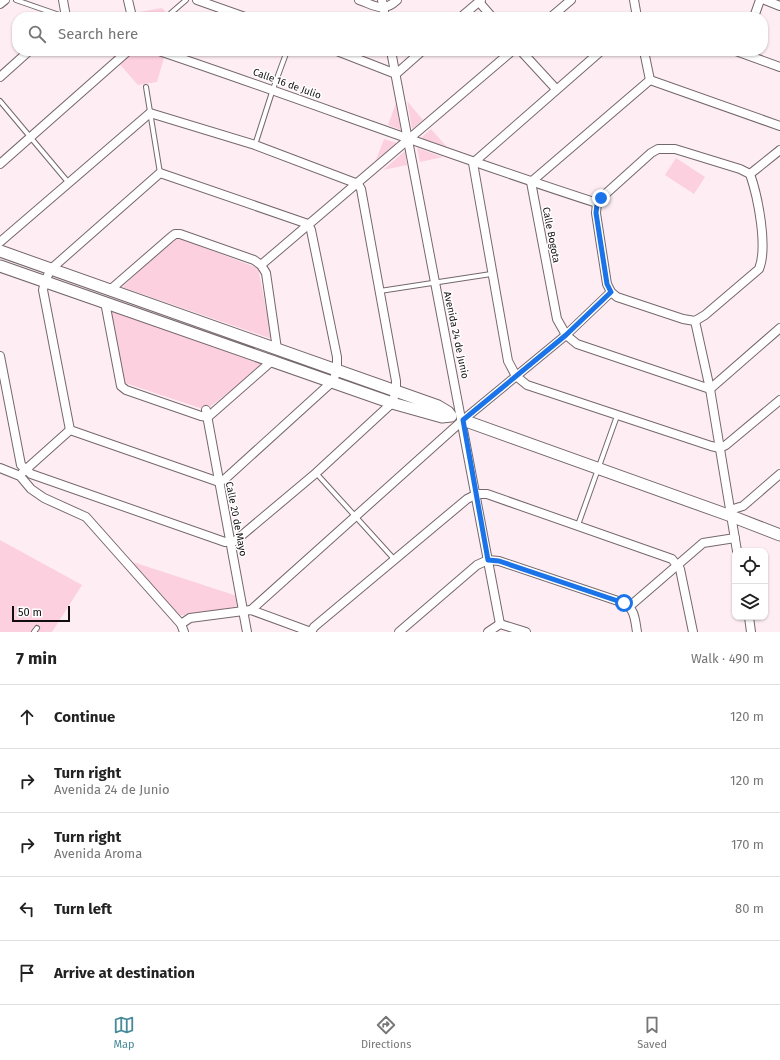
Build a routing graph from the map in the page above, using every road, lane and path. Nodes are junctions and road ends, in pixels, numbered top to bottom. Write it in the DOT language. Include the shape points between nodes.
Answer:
graph roads {
  1 [pos="5,0"];
  2 [pos="16,0"];
  3 [pos="63,0"];
  4 [pos="128,0"];
  5 [pos="186,0"];
  6 [pos="197,0"];
  7 [pos="359,0"];
  8 [pos="382,0"];
  9 [pos="397,0"];
  10 [pos="571,0"];
  11 [pos="634,0"];
  12 [pos="760,0"];
  13 [pos="765,0"];
  14 [pos="480,1"];
  15 [pos="0,4"];
  16 [pos="780,6"];
  17 [pos="51,12"];
  18 [pos="65,12"];
  19 [pos="131,12"];
  20 [pos="172,12"];
  21 [pos="231,12"];
  22 [pos="382,12"];
  23 [pos="384,12"];
  24 [pos="385,12"];
  25 [pos="468,12"];
  26 [pos="488,12"];
  27 [pos="557,12"];
  28 [pos="636,12"];
  29 [pos="756,12"];
  30 [pos="23,56"];
  31 [pos="122,56"];
  32 [pos="174,56"];
  33 [pos="285,56"];
  34 [pos="350,56"];
  35 [pos="393,56"];
  36 [pos="416,56"];
  37 [pos="506,56"];
  38 [pos="526,56"];
  39 [pos="595,56"];
  40 [pos="645,56"];
  41 [pos="751,56"];
  42 [pos="780,67"];
  43 [pos="396,74"];
  44 [pos="0,77"];
  45 [pos="650,80"];
  46 [pos="146,87"];
  47 [pos="273,89"];
  48 [pos="556,89"];
  49 [pos="0,101"];
  50 [pos="150,113"];
  51 [pos="780,126"];
  52 [pos="31,138"];
  53 [pos="408,139"];
  54 [pos="255,145"];
  55 [pos="780,150"];
  56 [pos="473,163"];
  57 [pos="0,164"];
  58 [pos="160,173"];
  59 [pos="750,174"];
  60 [pos="68,182"];
  61 [pos="532,182"];
  62 [pos="358,184"];
  63 [pos="597,204"];
  64 [pos="308,224"];
  65 [pos="0,242"];
  66 [pos="0,251"];
  67 [pos="262,265"];
  68 [pos="0,266"];
  69 [pos="51,269"];
  70 [pos="491,274"];
  71 [pos="45,281"];
  72 [pos="435,283"];
  73 [pos="110,290"];
  74 [pos="380,291"];
  75 [pos="611,292"];
  76 [pos="105,302"];
  77 [pos="695,321"];
  78 [pos="780,328"];
  79 [pos="566,335"];
  80 [pos="277,349"];
  81 [pos="0,356"];
  82 [pos="273,360"];
  83 [pos="337,370"];
  84 [pos="516,376"];
  85 [pos="333,381"];
  86 [pos="710,389"];
  87 [pos="396,392"];
  88 [pos="780,400"];
  89 [pos="392,403"];
  90 [pos="207,413"];
  91 [pos="451,416"];
  92 [pos="617,416"];
  93 [pos="463,420"];
  94 [pos="70,430"];
  95 [pos="720,448"];
  96 [pos="0,468"];
  97 [pos="598,468"];
  98 [pos="26,470"];
  99 [pos="316,472"];
  100 [pos="780,474"];
  101 [pos="20,476"];
  102 [pos="219,482"];
  103 [pos="477,494"];
  104 [pos="731,513"];
  105 [pos="355,516"];
  106 [pos="578,525"];
  107 [pos="780,535"];
  108 [pos="735,538"];
  109 [pos="230,542"];
  110 [pos="737,548"];
  111 [pos="394,559"];
  112 [pos="488,560"];
  113 [pos="677,564"];
  114 [pos="630,606"];
  115 [pos="247,610"];
  116 [pos="750,620"];
  117 [pos="500,624"];
  118 [pos="183,628"];
  119 [pos="247,632"];
  120 [pos="311,632"];
  121 [pos="399,632"];
  122 [pos="488,632"];
  123 [pos="526,632"];
  124 [pos="637,632"];
  125 [pos="693,632"];
  126 [pos="752,632"];
  1 -- 15 [label="street"];
  2 -- 17 [label="lane"];
  3 -- 18 [label="street"];
  4 -- 19 [label="street"];
  5 -- 20 [label="lane"];
  6 -- 21 [label="street"];
  7 -- 22 [label="street"];
  8 -- 23 [label="street"];
  9 -- 24 [label="street"];
  10 -- 27 [label="street"];
  11 -- 28 [label="street"];
  12 -- 29 [label="street"];
  13 -- 16 [label="street"];
  14 -- 25 [label="street"];
  14 -- 26 [label="street"];
  30 -- 44 [label="street"];
  31 -- 52 [label="street"];
  32 -- 47 [label="street, Calle 16 de Julio"];
  33 -- 47 [label="lane"];
  34 -- 43 [label="street"];
  35 -- 43 [label="street, Avenida 24 de Junio"];
  36 -- 43 [label="street"];
  37 -- 53 [label="street"];
  38 -- 48 [label="street"];
  39 -- 48 [label="street"];
  40 -- 45 [label="street"];
  41 -- 42 [label="street"];
  43 -- 53 [label="street, Avenida 24 de Junio"];
  45 -- 51 [label="street"];
  45 -- 61 [label="street"];
  46 -- 50 [label="lane"];
  47 -- 53 [label="street, Calle 16 de Julio"];
  47 -- 54 [label="lane"];
  48 -- 56 [label="street"];
  49 -- 52 [label="lane"];
  50 -- 54 [label="street"];
  50 -- 58 [label="lane"];
  50 -- 60 [label="street"];
  52 -- 57 [label="street"];
  52 -- 60 [label="lane"];
  53 -- 56 [label="street, Calle 16 de Julio"];
  53 -- 62 [label="street"];
  53 -- 72 [label="street, Avenida 24 de Junio"];
  54 -- 62 [label="street"];
  55 -- 59 [label="street"];
  56 -- 61 [label="street, Calle 16 de Julio"];
  56 -- 70 [label="street"];
  58 -- 64 [label="street"];
  58 -- 69 [label="street"];
  59 -- 63 [label="street" via="675,149 658,149 651,152"];
  59 -- 77 [label="street" via="762,235 762,260 759,269"];
  60 -- 65 [label="street"];
  61 -- 63 [label="street, Calle 16 de Julio"];
  61 -- 79 [label="street, Calle Bogota" via="557,319"];
  62 -- 64 [label="street"];
  62 -- 74 [label="street"];
  63 -- 75 [label="street" via="596,213 607,284"];
  64 -- 67 [label="street"];
  64 -- 83 [label="street" via="336,350"];
  66 -- 69 [label="street"];
  67 -- 73 [label="street" via="254,260 175,234"];
  67 -- 80 [label="street" via="266,273"];
  68 -- 71 [label="street"];
  69 -- 71 [label="street"];
  69 -- 73 [label="street"];
  70 -- 72 [label="lane"];
  70 -- 84 [label="street" via="508,361"];
  71 -- 76 [label="street"];
  71 -- 94 [label="street" via="43,290"];
  72 -- 74 [label="lane"];
  72 -- 93 [label="street, Avenida 24 de Junio"];
  73 -- 80 [label="street"];
  74 -- 87 [label="street"];
  75 -- 77 [label="street" via="617,297"];
  75 -- 79 [label="street"];
  76 -- 82 [label="street"];
  76 -- 90 [label="street" via="122,386 134,392"];
  77 -- 86 [label="street"];
  78 -- 86 [label="street"];
  79 -- 84 [label="street"];
  79 -- 86 [label="street, Calle Bogota" via="577,344"];
  80 -- 83 [label="street"];
  81 -- 98 [label="street" via="21,465"];
  82 -- 85 [label="street"];
  82 -- 90 [label="street"];
  83 -- 85 [label="street"];
  83 -- 87 [label="street"];
  84 -- 92 [label="street" via="527,385"];
  84 -- 93 [label="street"];
  85 -- 89 [label="street"];
  85 -- 102 [label="street"];
  86 -- 95 [label="street"];
  87 -- 89 [label="street"];
  87 -- 91 [label="street" via="438,406"];
  88 -- 95 [label="street" via="737,437"];
  89 -- 91 [label="street" via="442,417"];
  89 -- 99 [label="street"];
  90 -- 102 [label="street, Calle 20 de Mayo"];
  91 -- 93 [label="street"];
  92 -- 95 [label="street"];
  92 -- 97 [label="lane"];
  93 -- 97 [label="street"];
  93 -- 103 [label="street, Avenida 24 de Junio"];
  93 -- 105 [label="street"];
  94 -- 98 [label="street"];
  94 -- 102 [label="street"];
  95 -- 104 [label="street"];
  96 -- 101 [label="street"];
  97 -- 104 [label="street"];
  97 -- 106 [label="lane"];
  98 -- 101 [label="street"];
  98 -- 109 [label="street" via="31,474"];
  99 -- 105 [label="lane"];
  99 -- 109 [label="street" via="235,541"];
  100 -- 104 [label="street"];
  101 -- 118 [label="street" via="31,489 44,498 86,517"];
  102 -- 109 [label="street, Calle 20 de Mayo"];
  103 -- 106 [label="street" via="487,494"];
  103 -- 111 [label="street"];
  103 -- 112 [label="street, Avenida 24 de Junio"];
  104 -- 107 [label="street"];
  104 -- 108 [label="street"];
  105 -- 111 [label="lane"];
  105 -- 115 [label="street"];
  106 -- 113 [label="street" via="672,559"];
  108 -- 110 [label="street"];
  108 -- 113 [label="street" via="703,543"];
  109 -- 115 [label="street, Calle 20 de Mayo"];
  111 -- 120 [label="street"];
  112 -- 114 [label="street" via="499,561"];
  112 -- 117 [label="street, Avenida 24 de Junio"];
  112 -- 121 [label="street" via="477,565"];
  113 -- 114 [label="street"];
  113 -- 125 [label="street"];
  114 -- 124 [label="street"];
  115 -- 118 [label="street" via="190,618"];
  115 -- 119 [label="street, Calle 20 de Mayo"];
  115 -- 120 [label="street"];
  116 -- 126 [label="street"];
  117 -- 122 [label="street"];
  117 -- 123 [label="street"];
}
